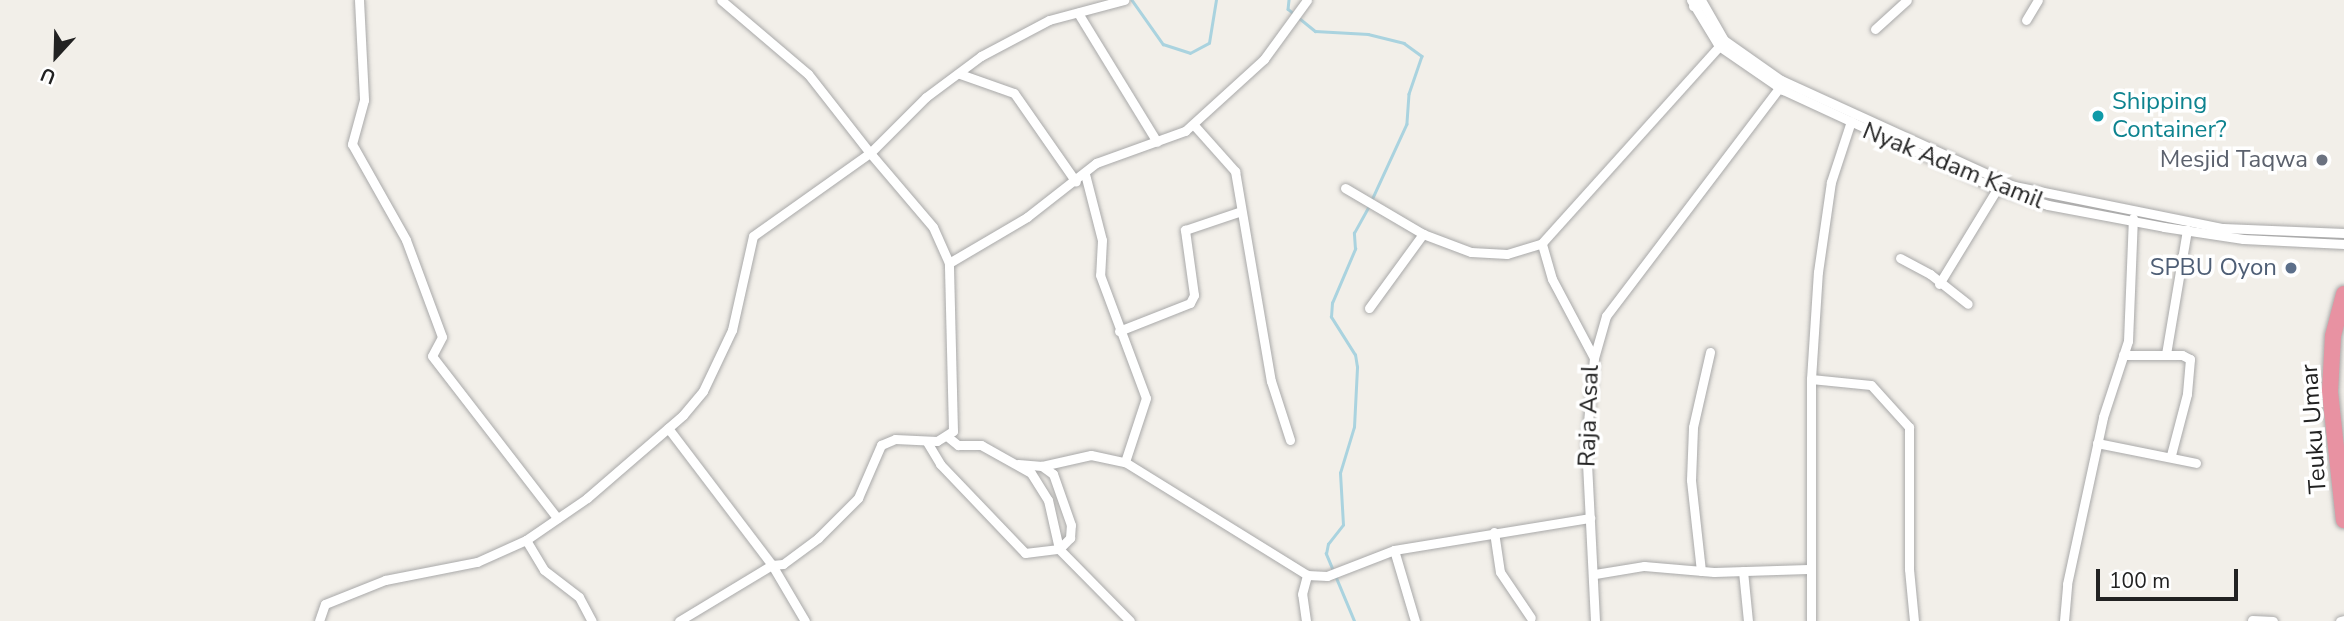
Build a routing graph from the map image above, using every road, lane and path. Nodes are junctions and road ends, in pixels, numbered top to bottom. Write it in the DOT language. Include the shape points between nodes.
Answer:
graph roads {
  1 [pos="359,0"];
  2 [pos="721,0"];
  3 [pos="1124,0"];
  4 [pos="1907,0"];
  5 [pos="2038,0"];
  6 [pos="1695,2"];
  7 [pos="1307,3"];
  8 [pos="1078,13"];
  9 [pos="2026,20"];
  10 [pos="1875,29"];
  11 [pos="1722,43"];
  12 [pos="1759,70"];
  13 [pos="960,74"];
  14 [pos="1779,88"];
  15 [pos="1852,120"];
  16 [pos="1194,125"];
  17 [pos="1157,142"];
  18 [pos="870,153"];
  19 [pos="1085,174"];
  20 [pos="1076,182"];
  21 [pos="1345,188"];
  22 [pos="1997,189"];
  23 [pos="1241,211"];
  24 [pos="2133,217"];
  25 [pos="2186,230"];
  26 [pos="2344,233"];
  27 [pos="1423,234"];
  28 [pos="1542,243"];
  29 [pos="2344,244"];
  30 [pos="1900,258"];
  31 [pos="949,263"];
  32 [pos="1939,284"];
  33 [pos="2344,294"];
  34 [pos="1968,304"];
  35 [pos="1369,308"];
  36 [pos="2344,329"];
  37 [pos="1119,331"];
  38 [pos="1710,352"];
  39 [pos="2166,354"];
  40 [pos="2123,355"];
  41 [pos="1594,358"];
  42 [pos="1811,379"];
  43 [pos="668,428"];
  44 [pos="948,437"];
  45 [pos="1290,440"];
  46 [pos="927,442"];
  47 [pos="2097,443"];
  48 [pos="2344,443"];
  49 [pos="2171,455"];
  50 [pos="1125,462"];
  51 [pos="2196,463"];
  52 [pos="1018,464"];
  53 [pos="1042,467"];
  54 [pos="557,518"];
  55 [pos="1590,518"];
  56 [pos="2344,520"];
  57 [pos="1493,532"];
  58 [pos="526,540"];
  59 [pos="1059,549"];
  60 [pos="1394,550"];
  61 [pos="772,565"];
  62 [pos="1808,569"];
  63 [pos="1701,571"];
  64 [pos="1743,571"];
  65 [pos="1595,574"];
  66 [pos="1307,575"];
  67 [pos="1531,618"];
  68 [pos="2252,620"];
  69 [pos="319,621"];
  70 [pos="593,621"];
  71 [pos="679,621"];
  72 [pos="805,621"];
  73 [pos="1130,621"];
  74 [pos="1306,621"];
  75 [pos="1415,621"];
  76 [pos="1595,621"];
  77 [pos="1748,621"];
  78 [pos="1811,621"];
  79 [pos="1914,621"];
  80 [pos="2064,621"];
  81 [pos="2273,621"];
  1 -- 54 [label="street" via="364,100 351,138 406,240 442,337 432,356"];
  2 -- 18 [label="street" via="808,74"];
  3 -- 8 [label="street"];
  4 -- 10 [label="street"];
  5 -- 9 [label="street"];
  6 -- 11 [label="street, Nyak Adam Kamil"];
  7 -- 16 [label="street" via="1264,59"];
  8 -- 13 [label="street" via="1030,29 981,56"];
  8 -- 17 [label="street"];
  11 -- 12 [label="street, Nyak Adam Kamil"];
  11 -- 28 [label="street"];
  12 -- 14 [label="street, Nyak Adam Kamil"];
  12 -- 15 [label="street"];
  13 -- 18 [label="street" via="926,97"];
  13 -- 20 [label="street" via="1014,93"];
  14 -- 15 [label="street, Nyak Adam Kamil"];
  14 -- 41 [label="street" via="1606,316"];
  15 -- 22 [label="street, Nyak Adam Kamil"];
  15 -- 24 [label="street" via="2014,186"];
  15 -- 42 [label="street" via="1827,204"];
  16 -- 17 [label="street"];
  16 -- 23 [label="street" via="1235,171"];
  17 -- 19 [label="street" via="1096,163"];
  18 -- 31 [label="street" via="933,227"];
  18 -- 43 [label="street" via="753,236 732,330 719,364 703,391"];
  19 -- 20 [label="street"];
  19 -- 37 [label="street" via="1102,240 1100,275"];
  20 -- 31 [label="street"];
  21 -- 27 [label="street"];
  22 -- 24 [label="street, Nyak Adam Kamil" via="2048,205"];
  22 -- 32 [label="street"];
  23 -- 37 [label="street" via="1185,230 1194,295 1191,303"];
  23 -- 45 [label="street" via="1271,381"];
  24 -- 25 [label="street, Nyak Adam Kamil"];
  24 -- 26 [label="street" via="2243,230"];
  24 -- 40 [label="street" via="2130,315"];
  25 -- 29 [label="street, Nyak Adam Kamil" via="2243,239"];
  25 -- 39 [label="street"];
  27 -- 28 [label="street" via="1482,254 1507,254"];
  27 -- 35 [label="street"];
  28 -- 41 [label="street, Raja Asal" via="1552,279"];
  30 -- 32 [label="street"];
  31 -- 44 [label="street" via="955,426"];
  32 -- 34 [label="street"];
  33 -- 56 [label="highway, Teuku Umar" via="2333,336 2330,392"];
  36 -- 48 [label="highway, Teuku Umar" via="2340,372"];
  37 -- 50 [label="street" via="1146,402"];
  38 -- 63 [label="street" via="1693,427 1691,480"];
  39 -- 40 [label="street"];
  39 -- 49 [label="street" via="2188,357 2191,364"];
  40 -- 47 [label="street"];
  41 -- 55 [label="street, Raja Asal" via="1586,444"];
  42 -- 62 [label="street"];
  42 -- 79 [label="street" via="1871,385 1909,427 1909,569"];
  43 -- 54 [label="street"];
  43 -- 61 [label="street"];
  44 -- 46 [label="street"];
  44 -- 52 [label="street" via="958,445 981,445 995,457"];
  46 -- 59 [label="street" via="940,464 1025,553"];
  46 -- 61 [label="street" via="895,439 881,445 852,506 802,551 783,564"];
  47 -- 49 [label="street"];
  47 -- 80 [label="street" via="2067,584"];
  49 -- 51 [label="street"];
  50 -- 53 [label="street" via="1091,455"];
  50 -- 66 [label="street"];
  52 -- 53 [label="street"];
  52 -- 59 [label="street" via="1043,489"];
  53 -- 59 [label="street" via="1053,474 1072,525 1070,538"];
  54 -- 58 [label="street"];
  55 -- 57 [label="street"];
  55 -- 65 [label="street, Raja Asal"];
  57 -- 60 [label="street"];
  57 -- 67 [label="street" via="1500,572"];
  58 -- 69 [label="street" via="478,562 385,580 333,600 321,607"];
  58 -- 70 [label="street" via="544,570 579,597"];
  59 -- 73 [label="street"];
  60 -- 66 [label="street" via="1327,576"];
  60 -- 75 [label="street"];
  61 -- 71 [label="street"];
  61 -- 72 [label="street"];
  62 -- 64 [label="street"];
  62 -- 78 [label="street"];
  63 -- 64 [label="street"];
  63 -- 65 [label="street" via="1644,566"];
  64 -- 77 [label="street"];
  65 -- 76 [label="street, Raja Asal"];
  66 -- 74 [label="street" via="1302,594"];
  68 -- 81 [label="street"];
}
